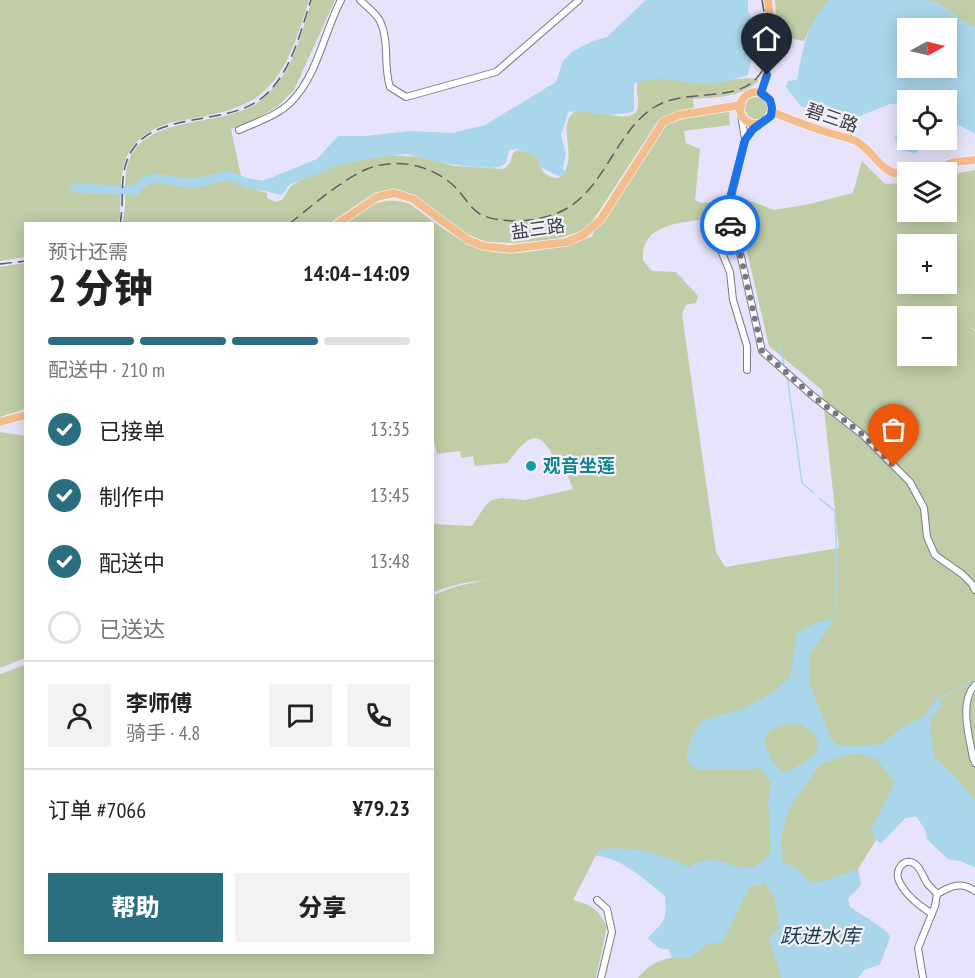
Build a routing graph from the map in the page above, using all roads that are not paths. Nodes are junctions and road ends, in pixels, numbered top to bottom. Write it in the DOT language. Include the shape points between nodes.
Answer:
graph roads {
  1 [pos="341,0"];
  2 [pos="360,0"];
  3 [pos="579,0"];
  4 [pos="768,0"];
  5 [pos="761,93"];
  6 [pos="741,109"];
  7 [pos="772,112"];
  8 [pos="762,123"];
  9 [pos="239,130"];
  10 [pos="745,140"];
  11 [pos="975,160"];
  12 [pos="955,162"];
  13 [pos="897,174"];
  14 [pos="728,215"];
  15 [pos="340,222"];
  16 [pos="747,370"];
  17 [pos="24,416"];
  18 [pos="0,422"];
  19 [pos="975,590"];
  20 [pos="975,685"];
  21 [pos="975,763"];
  22 [pos="975,891"];
  23 [pos="937,894"];
  24 [pos="597,900"];
  25 [pos="932,914"];
  26 [pos="602,978"];
  27 [pos="923,978"];
  1 -- 9 [label="street" via="310,75 292,101 275,114"];
  2 -- 3 [label="street" via="380,19 387,44 386,77 390,87 406,97 496,72"];
  4 -- 5 [label="main road" via="773,48"];
  5 -- 6 [label="main road" via="746,95"];
  5 -- 7 [label="main road" via="770,100"];
  6 -- 8 [label="main road" via="750,123"];
  6 -- 10 [label="street"];
  6 -- 15 [label="main road, 盐三路" via="679,115 663,123 601,219 583,235 567,242 510,249 483,246 468,240 413,199 394,193 377,197"];
  7 -- 8 [label="main road"];
  7 -- 13 [label="main road, 碧三路" via="851,138 862,144 880,165"];
  8 -- 10 [label="street"];
  10 -- 14 [label="street"];
  11 -- 12 [label="main road"];
  14 -- 16 [label="street" via="707,231 720,248 730,272 733,300 747,346"];
  14 -- 19 [label="street" via="762,351 862,434 910,482 924,508 927,537 935,555 962,574"];
  17 -- 18 [label="main road"];
  20 -- 21 [label="street" via="967,697 967,724"];
  22 -- 23 [label="street" via="953,885"];
  23 -- 25 [label="street"];
  23 -- 25 [label="street" via="917,865 904,862 898,868 898,880 907,894"];
  24 -- 26 [label="street" via="607,909 612,932"];
  25 -- 27 [label="street" via="918,948"];
}
